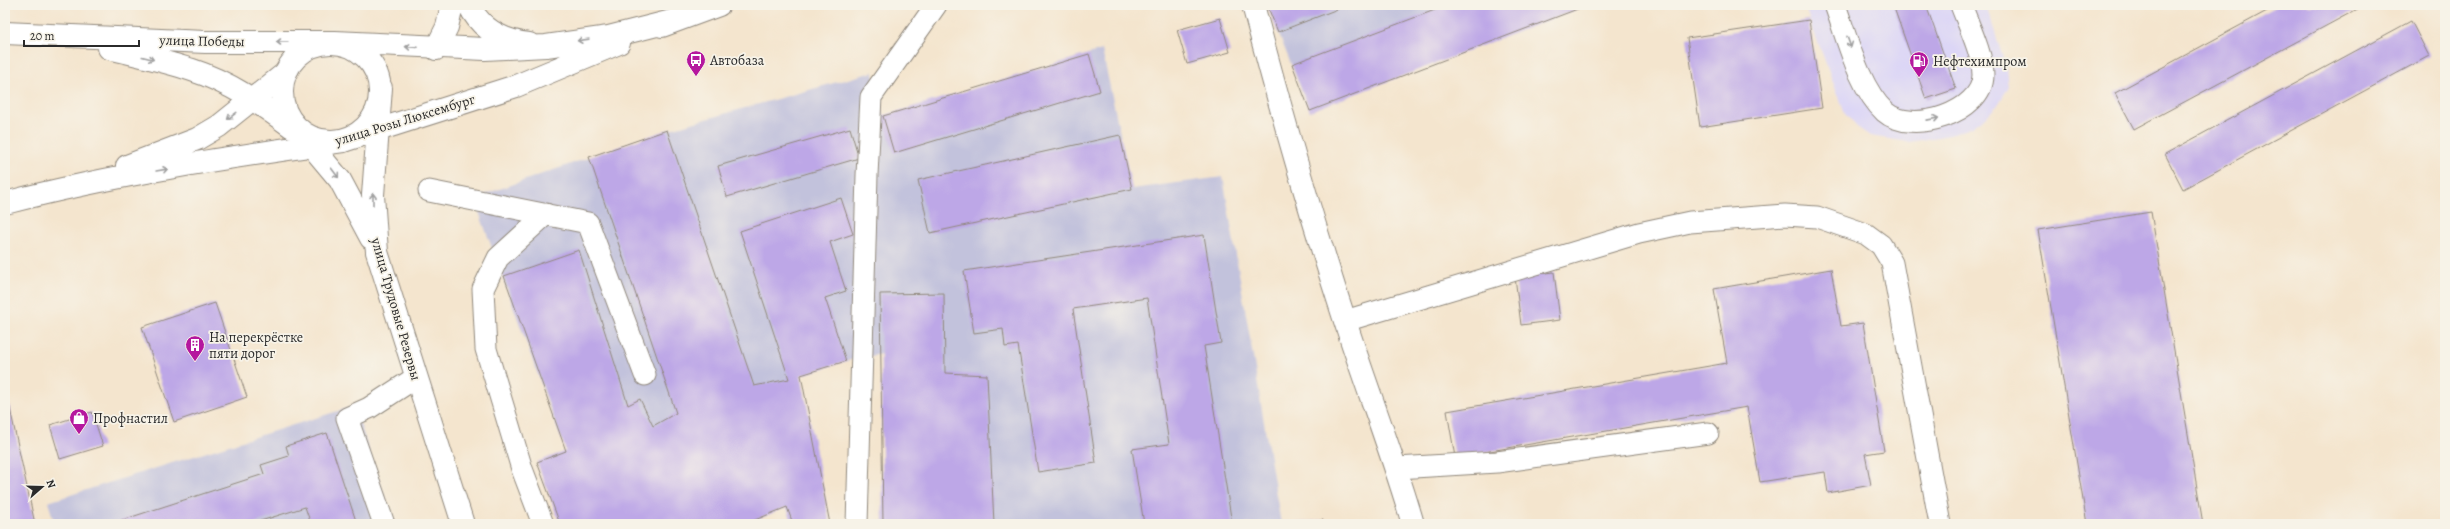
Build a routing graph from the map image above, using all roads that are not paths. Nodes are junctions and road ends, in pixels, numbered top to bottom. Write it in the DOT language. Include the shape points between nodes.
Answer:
graph roads {
  1 [pos="452,5"];
  2 [pos="469,5"];
  3 [pos="720,5"];
  4 [pos="936,5"];
  5 [pos="1253,5"];
  6 [pos="1835,5"];
  7 [pos="1961,5"];
  8 [pos="676,20"];
  9 [pos="5,33"];
  10 [pos="69,38"];
  11 [pos="335,42"];
  12 [pos="546,46"];
  13 [pos="436,49"];
  14 [pos="284,74"];
  15 [pos="381,88"];
  16 [pos="254,100"];
  17 [pos="378,129"];
  18 [pos="306,139"];
  19 [pos="343,141"];
  20 [pos="69,186"];
  21 [pos="429,191"];
  22 [pos="5,203"];
  23 [pos="546,214"];
  24 [pos="377,252"];
  25 [pos="1345,321"];
  26 [pos="645,375"];
  27 [pos="415,378"];
  28 [pos="1708,432"];
  29 [pos="1397,468"];
  30 [pos="384,524"];
  31 [pos="463,524"];
  32 [pos="543,524"];
  33 [pos="857,524"];
  34 [pos="1413,524"];
  35 [pos="1940,524"];
  1 -- 13 [label="street" via="447,27"];
  2 -- 12 [label="street" via="481,23 499,36 509,41"];
  3 -- 8 [label="street, улица Розы Люксембург"];
  4 -- 33 [label="lane" via="871,97"];
  5 -- 25 [label="street" via="1286,126"];
  6 -- 7 [label="lane, one-way" via="1859,70 1876,102 1886,113 1901,120 1915,121 1935,119 1955,112 1970,102 1979,91 1983,75 1981,61"];
  8 -- 12 [label="street, улица Розы Люксембург, one-way" via="609,37"];
  8 -- 17 [label="street, улица Розы Люксембург" via="516,86"];
  9 -- 10 [label="street, улица Победы"];
  11 -- 10 [label="street, улица Победы, one-way"];
  10 -- 16 [label="street, улица Победы, one-way" via="192,70"];
  13 -- 11 [label="street, улица Розы Люксембург, one-way"];
  11 -- 14 [label="street" via="316,45 306,50 296,57"];
  11 -- 15 [label="street" via="357,49 374,66"];
  12 -- 13 [label="street, улица Розы Люксембург" via="484,50"];
  14 -- 16 [label="street"];
  14 -- 18 [label="street" via="280,96 287,116"];
  15 -- 17 [label="street, улица Трудовые Резервы"];
  15 -- 19 [label="street" via="377,112 363,130"];
  16 -- 18 [label="street, улица Победы"];
  16 -- 20 [label="street, one-way" via="197,139"];
  17 -- 19 [label="street, улица Розы Люксембург"];
  24 -- 17 [label="street, улица Трудовые Резервы, one-way" via="373,195"];
  18 -- 19 [label="street"];
  20 -- 18 [label="street, one-way"];
  18 -- 24 [label="street, one-way" via="340,180"];
  20 -- 22 [label="street"];
  21 -- 23 [label="lane"];
  23 -- 26 [label="lane" via="588,223"];
  23 -- 32 [label="lane" via="498,258 483,288 486,349 522,469"];
  24 -- 27 [label="street, улица Трудовые Резервы"];
  25 -- 29 [label="street"];
  25 -- 35 [label="lane" via="1639,233 1690,222 1785,215 1817,217 1843,225 1866,234 1880,245 1892,263"];
  27 -- 30 [label="lane" via="369,408 347,418"];
  27 -- 31 [label="street, улица Трудовые Резервы"];
  28 -- 29 [label="lane" via="1497,462"];
  29 -- 34 [label="street"];
}
